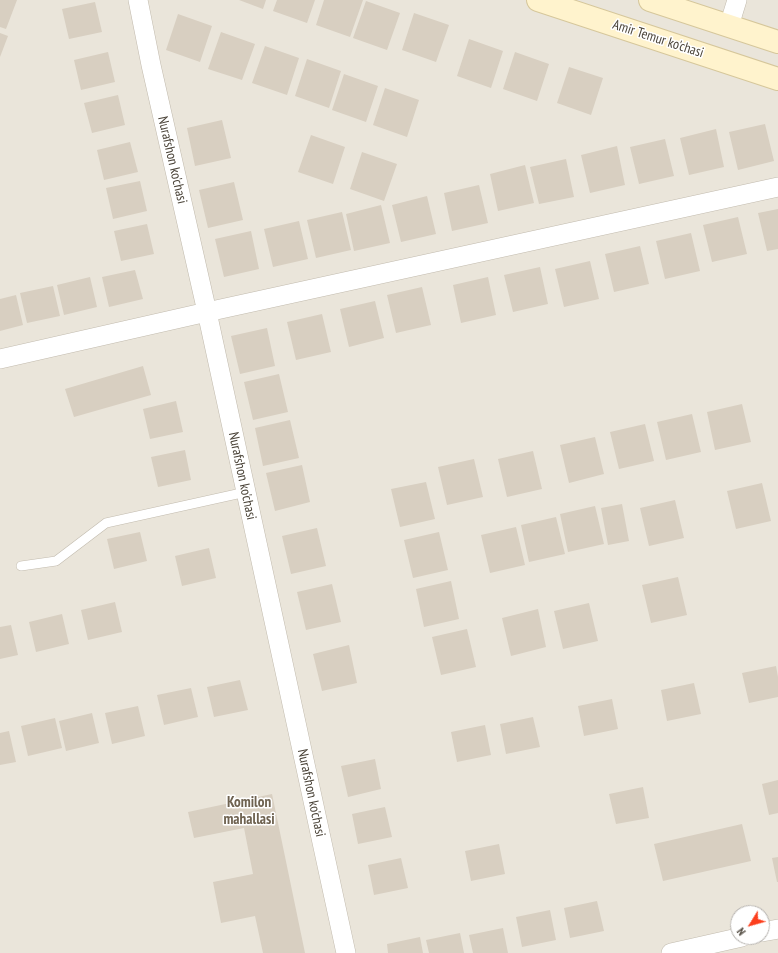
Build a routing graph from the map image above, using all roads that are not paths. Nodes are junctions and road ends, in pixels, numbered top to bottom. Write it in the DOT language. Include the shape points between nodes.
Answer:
graph roads {
  1 [pos="138,0"];
  2 [pos="538,0"];
  3 [pos="650,0"];
  4 [pos="737,0"];
  5 [pos="729,26"];
  6 [pos="778,42"];
  7 [pos="778,79"];
  8 [pos="778,187"];
  9 [pos="207,312"];
  10 [pos="0,359"];
  11 [pos="246,492"];
  12 [pos="21,566"];
  13 [pos="730,940"];
  14 [pos="346,953"];
  15 [pos="672,953"];
  1 -- 9 [label="street, Nurafshon ko'chasi" via="152,73"];
  2 -- 7 [label="main road, Amir Temur ko'chasi"];
  3 -- 5 [label="main road"];
  4 -- 5 [label="street"];
  5 -- 6 [label="main road"];
  8 -- 9 [label="street"];
  9 -- 10 [label="street"];
  9 -- 11 [label="street, Nurafshon ko'chasi"];
  11 -- 12 [label="lane" via="106,523 56,561"];
  11 -- 14 [label="street, Nurafshon ko'chasi"];
  13 -- 15 [label="street"];
}
